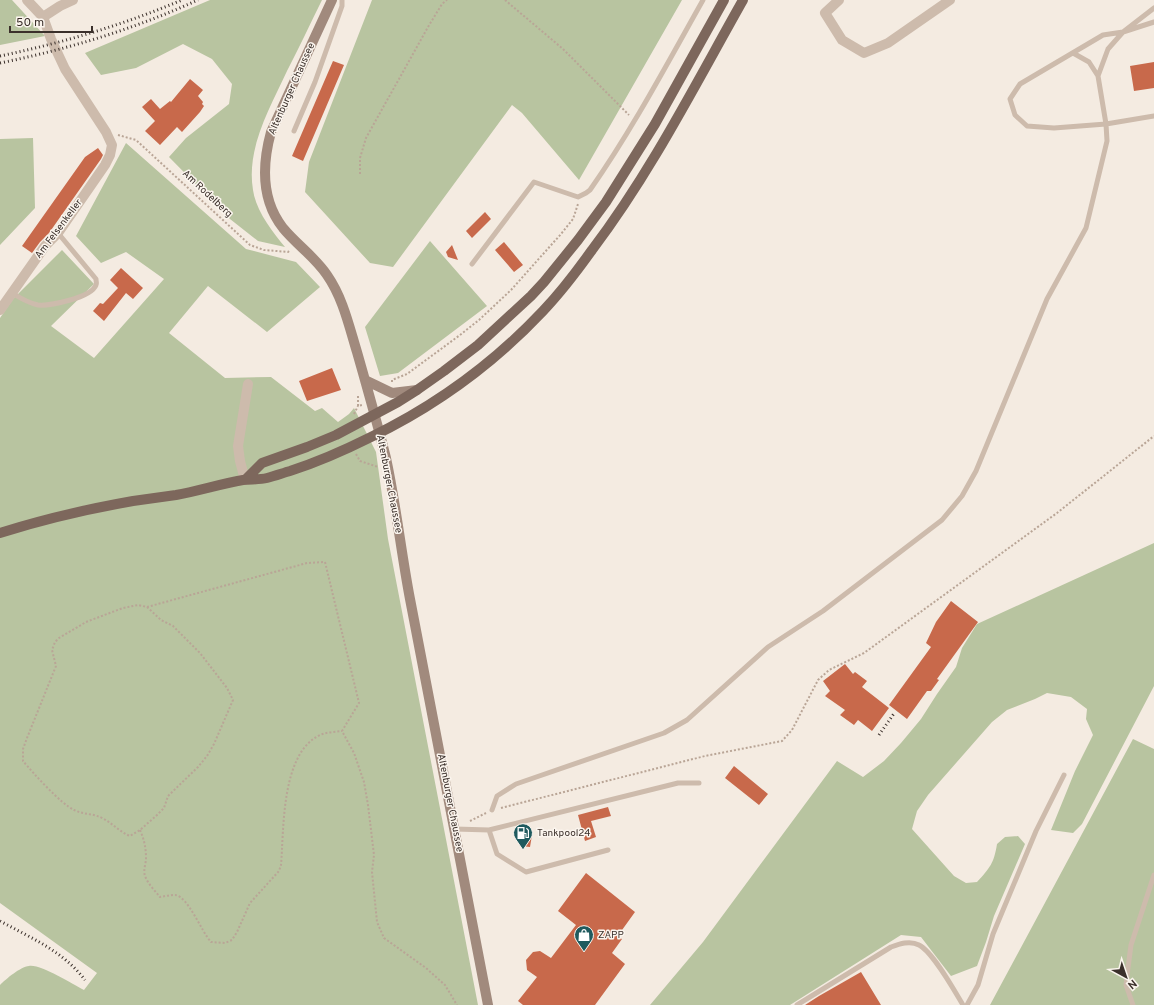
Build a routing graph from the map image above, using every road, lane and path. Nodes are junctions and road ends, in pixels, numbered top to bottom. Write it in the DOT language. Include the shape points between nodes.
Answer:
graph roads {
  1 [pos="28,0"];
  2 [pos="74,0"];
  3 [pos="332,0"];
  4 [pos="342,0"];
  5 [pos="447,0"];
  6 [pos="505,0"];
  7 [pos="703,0"];
  8 [pos="724,0"];
  9 [pos="743,0"];
  10 [pos="839,0"];
  11 [pos="950,0"];
  12 [pos="1154,8"];
  13 [pos="43,17"];
  14 [pos="1154,22"];
  15 [pos="1123,32"];
  16 [pos="1073,53"];
  17 [pos="1098,76"];
  18 [pos="1154,116"];
  19 [pos="634,120"];
  20 [pos="1106,124"];
  21 [pos="294,131"];
  22 [pos="106,132"];
  23 [pos="360,174"];
  24 [pos="578,197"];
  25 [pos="58,233"];
  26 [pos="299,243"];
  27 [pos="472,264"];
  28 [pos="12,293"];
  29 [pos="0,310"];
  30 [pos="365,380"];
  31 [pos="248,384"];
  32 [pos="417,390"];
  33 [pos="356,391"];
  34 [pos="387,391"];
  35 [pos="371,402"];
  36 [pos="374,415"];
  37 [pos="379,433"];
  38 [pos="1154,436"];
  39 [pos="245,480"];
  40 [pos="0,533"];
  41 [pos="147,607"];
  42 [pos="342,731"];
  43 [pos="1064,775"];
  44 [pos="699,783"];
  45 [pos="492,810"];
  46 [pos="455,829"];
  47 [pos="140,830"];
  48 [pos="489,830"];
  49 [pos="608,850"];
  50 [pos="1154,875"];
  51 [pos="457,1005"];
  52 [pos="488,1005"];
  53 [pos="797,1005"];
  54 [pos="963,1005"];
  55 [pos="967,1005"];
  56 [pos="1133,1005"];
  1 -- 13 [label="street"];
  2 -- 13 [label="street"];
  3 -- 26 [label="main road, Altenburger Chaussee" via="271,132 266,150 265,182 270,206 284,228"];
  4 -- 21 [label="lane" via="315,82"];
  5 -- 23 [label="path" via="428,27 366,138 360,158"];
  6 -- 19 [label="path" via="563,49"];
  7 -- 19 [label="lane"];
  8 -- 32 [label="main road" via="640,149 578,240 544,282 503,323 464,356"];
  9 -- 37 [label="main road" via="632,194 563,289 525,329 480,369 423,409"];
  10 -- 11 [label="street" via="825,13 842,40 864,53 888,43"];
  12 -- 15 [label="lane"];
  13 -- 22 [label="street" via="64,69"];
  14 -- 15 [label="lane"];
  15 -- 16 [label="lane" via="1103,35"];
  15 -- 17 [label="lane" via="1108,49"];
  16 -- 17 [label="lane" via="1089,62"];
  16 -- 20 [label="lane" via="1020,84 1010,99 1015,115 1027,126 1054,128"];
  17 -- 20 [label="lane"];
  18 -- 20 [label="lane"];
  19 -- 24 [label="lane" via="590,190"];
  20 -- 45 [label="lane" via="1107,142 1086,228 1047,299 976,471 962,496 942,520 823,611 768,647 687,720 664,733 516,784 497,796"];
  22 -- 25 [label="street, Am Felsenkeller" via="112,145 110,155"];
  22 -- 26 [label="path, Am Rodelberg" via="136,140 250,245 264,250 288,252"];
  24 -- 27 [label="lane" via="534,182"];
  24 -- 34 [label="path" via="573,219 510,290 460,335 407,374 392,380"];
  25 -- 28 [label="street, Am Felsenkeller" via="45,246"];
  25 -- 28 [label="lane" via="96,279 95,287 80,297 44,305 32,304"];
  26 -- 30 [label="main road, Altenburger Chaussee" via="319,263 334,286 347,318"];
  28 -- 29 [label="street, Am Felsenkeller"];
  30 -- 34 [label="main road"];
  30 -- 35 [label="main road, Altenburger Chaussee"];
  31 -- 39 [label="street" via="238,446"];
  32 -- 34 [label="main road" via="392,393"];
  32 -- 36 [label="main road"];
  33 -- 35 [label="path" via="358,406"];
  35 -- 36 [label="main road, Altenburger Chaussee"];
  36 -- 37 [label="main road, Altenburger Chaussee"];
  36 -- 39 [label="main road" via="321,441 262,464"];
  37 -- 39 [label="main road" via="310,464 266,478"];
  37 -- 46 [label="main road, Altenburger Chaussee"];
  38 -- 45 [label="path" via="1057,513 864,653 829,670 818,680 792,730 782,741 705,756"];
  39 -- 40 [label="main road" via="72,513"];
  41 -- 42 [label="path" via="307,563 325,562 359,703"];
  41 -- 47 [label="path" via="161,620 173,626 200,653 233,700 207,756 168,796 164,808"];
  41 -- 47 [label="path" via="138,605 123,608 86,622 55,642 52,650 56,666 23,749 23,761 72,809 95,815 130,836"];
  42 -- 47 [label="path" via="316,737 301,752 295,763 287,788 279,871 250,903 232,940 225,943 211,942 182,898 176,895 160,897 156,893 145,876 146,850"];
  42 -- 51 [label="path" via="354,753 364,782 374,856 372,872 377,922 384,938 445,985"];
  43 -- 55 [label="lane" via="1033,838 993,934 978,985"];
  44 -- 48 [label="lane" via="678,783"];
  45 -- 46 [label="path"];
  46 -- 48 [label="lane"];
  46 -- 52 [label="main road, Altenburger Chaussee"];
  48 -- 49 [label="lane" via="497,854 526,872"];
  50 -- 56 [label="lane" via="1131,945 1126,985"];
  53 -- 54 [label="lane" via="891,947 904,943 918,944 931,956"];
}
